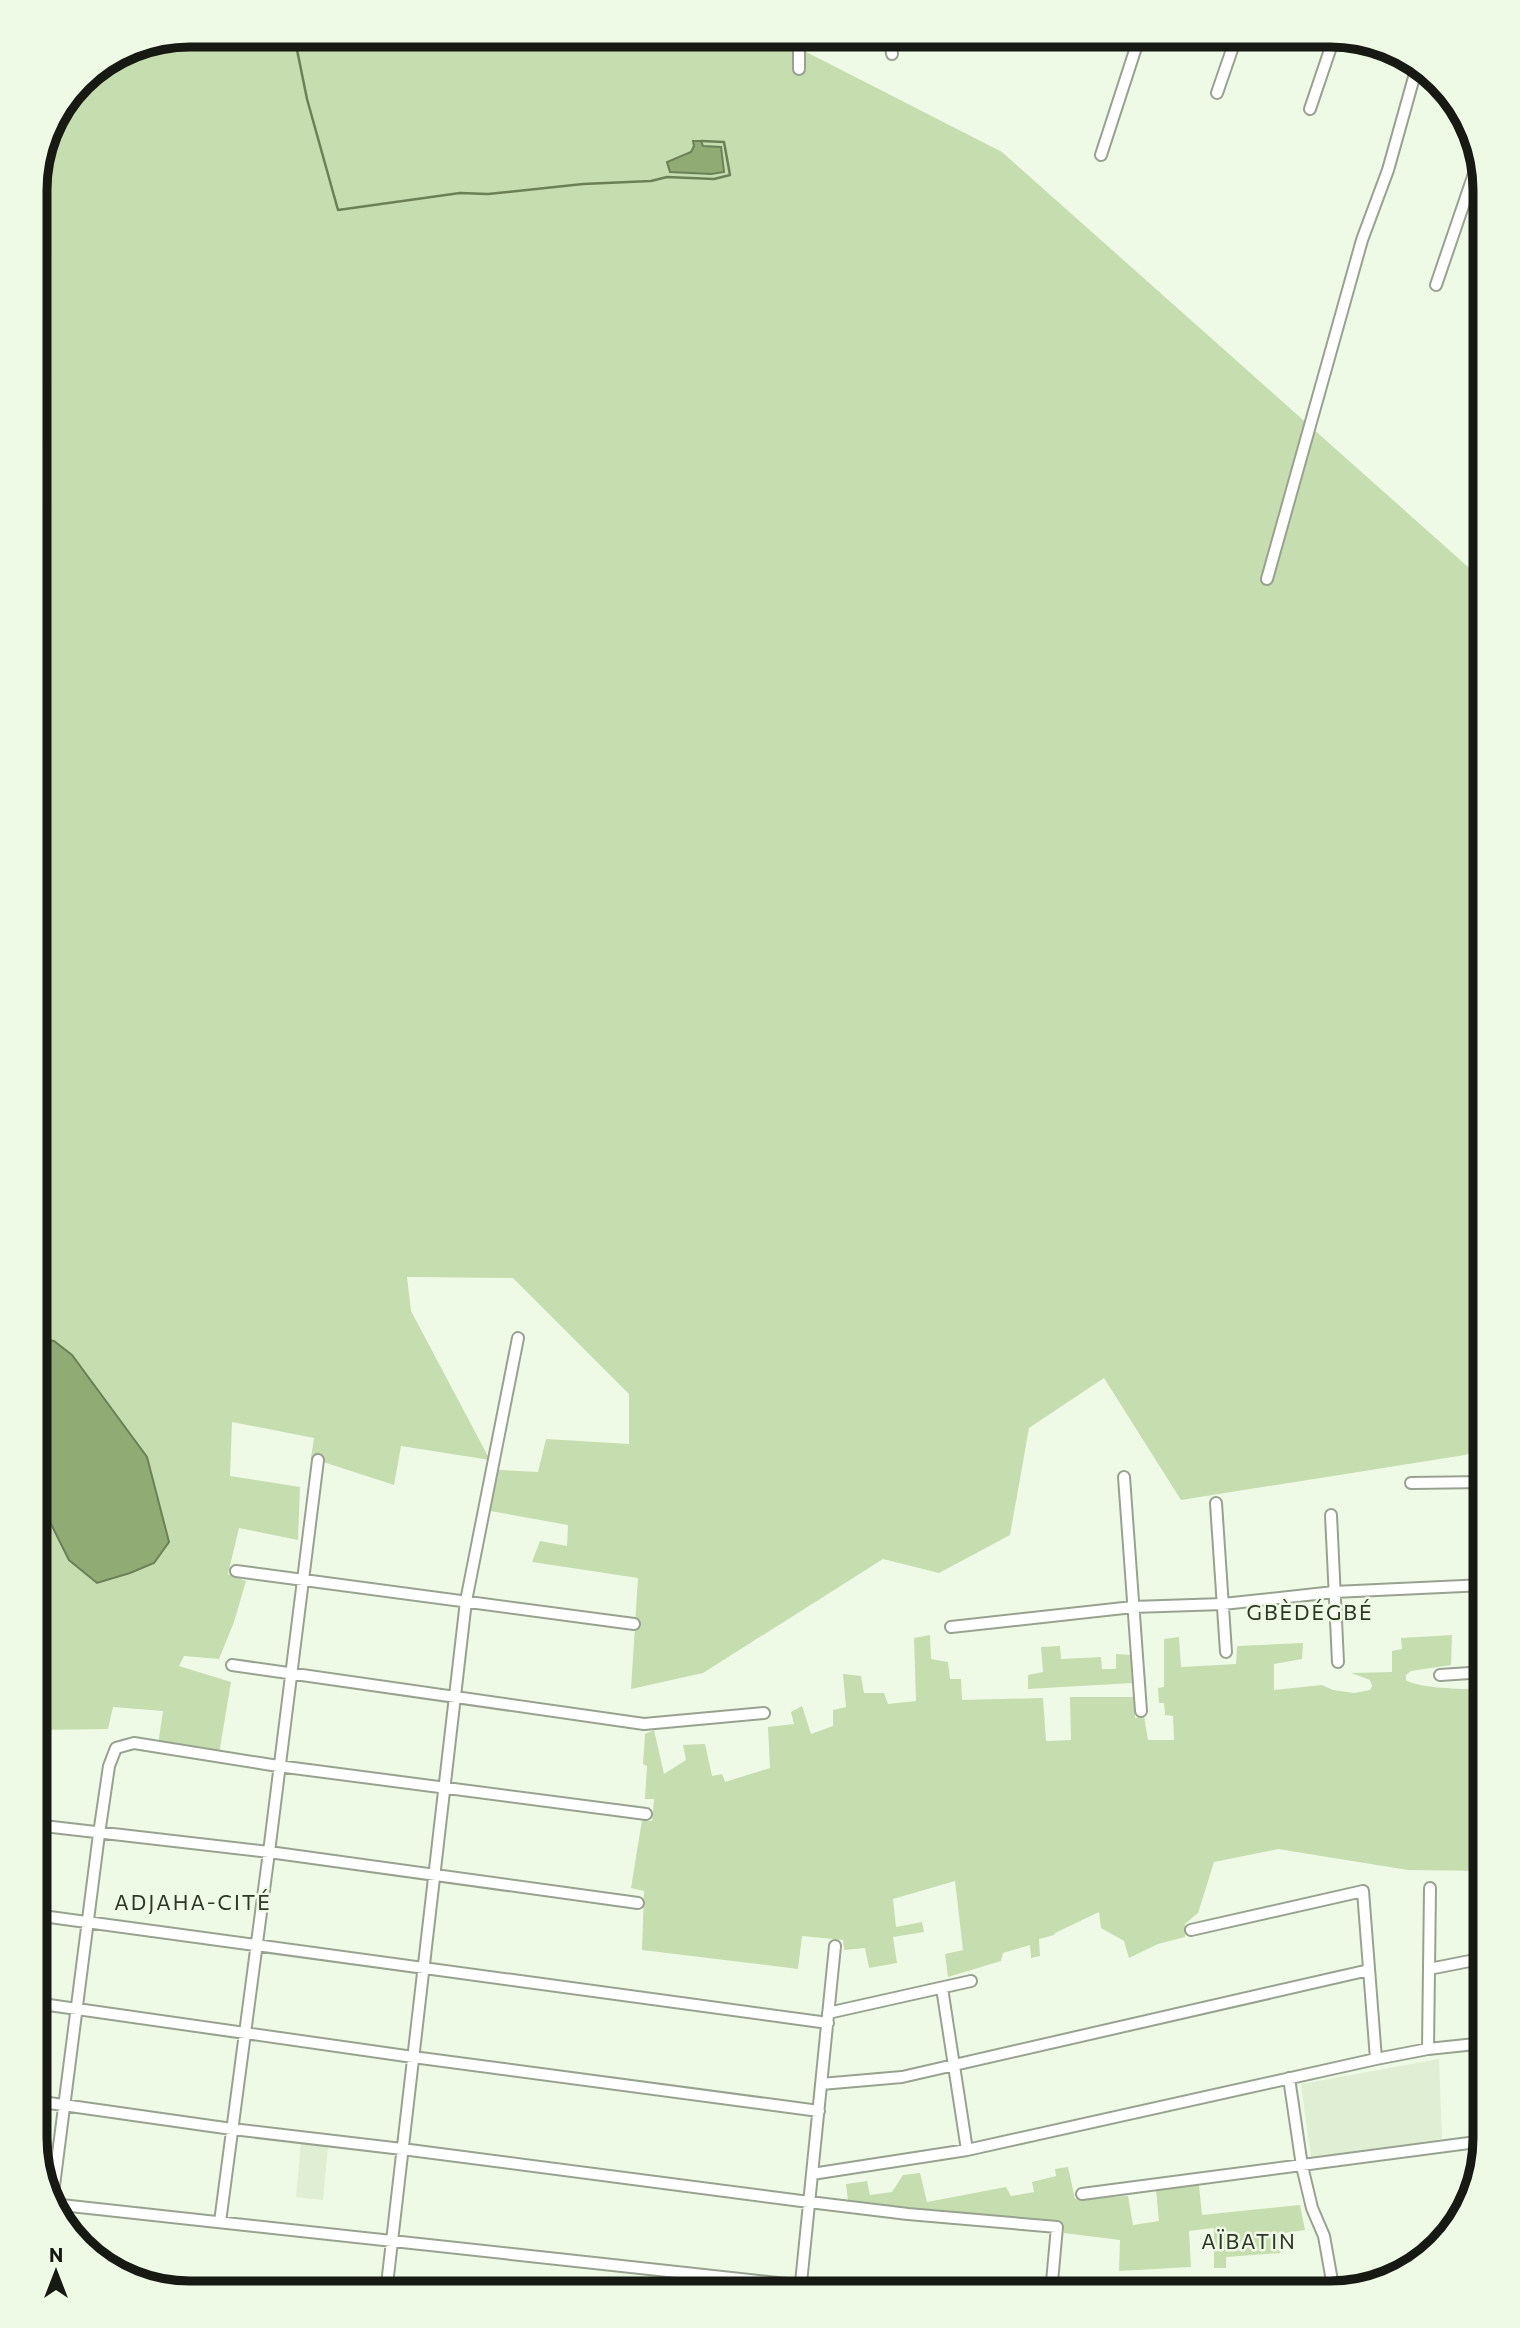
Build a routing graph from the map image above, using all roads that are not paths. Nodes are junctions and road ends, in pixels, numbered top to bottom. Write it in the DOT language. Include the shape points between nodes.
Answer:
graph roads {
  1 [pos="799,48"];
  2 [pos="891,48"];
  3 [pos="1136,48"];
  4 [pos="1233,48"];
  5 [pos="1331,48"];
  6 [pos="892,54"];
  7 [pos="799,69"];
  8 [pos="1415,75"];
  9 [pos="1217,93"];
  10 [pos="1310,109"];
  11 [pos="1101,155"];
  12 [pos="1472,178"];
  13 [pos="1436,285"];
  14 [pos="1267,579"];
  15 [pos="518,1338"];
  16 [pos="318,1460"];
  17 [pos="1124,1477"];
  18 [pos="1473,1482"];
  19 [pos="1411,1483"];
  20 [pos="1216,1503"];
  21 [pos="1331,1515"];
  22 [pos="236,1571"];
  23 [pos="302,1580"];
  24 [pos="1473,1586"];
  25 [pos="1334,1592"];
  26 [pos="466,1601"];
  27 [pos="1223,1604"];
  28 [pos="1133,1607"];
  29 [pos="634,1624"];
  30 [pos="951,1627"];
  31 [pos="1226,1652"];
  32 [pos="1338,1662"];
  33 [pos="232,1665"];
  34 [pos="290,1673"];
  35 [pos="1473,1673"];
  36 [pos="1440,1675"];
  37 [pos="455,1697"];
  38 [pos="1141,1711"];
  39 [pos="764,1713"];
  40 [pos="278,1766"];
  41 [pos="444,1788"];
  42 [pos="646,1814"];
  43 [pos="47,1827"];
  44 [pos="99,1834"];
  45 [pos="269,1852"];
  46 [pos="435,1874"];
  47 [pos="1430,1888"];
  48 [pos="638,1903"];
  49 [pos="47,1917"];
  50 [pos="88,1922"];
  51 [pos="1191,1930"];
  52 [pos="255,1945"];
  53 [pos="835,1946"];
  54 [pos="1473,1960"];
  55 [pos="423,1968"];
  56 [pos="1429,1969"];
  57 [pos="1369,1970"];
  58 [pos="971,1981"];
  59 [pos="942,1988"];
  60 [pos="47,2004"];
  61 [pos="77,2008"];
  62 [pos="828,2018"];
  63 [pos="244,2031"];
  64 [pos="1473,2044"];
  65 [pos="1428,2049"];
  66 [pos="413,2057"];
  67 [pos="1376,2059"];
  68 [pos="955,2065"];
  69 [pos="1289,2078"];
  70 [pos="821,2084"];
  71 [pos="47,2102"];
  72 [pos="64,2104"];
  73 [pos="818,2111"];
  74 [pos="232,2129"];
  75 [pos="1473,2143"];
  76 [pos="402,2149"];
  77 [pos="967,2150"];
  78 [pos="1303,2166"];
  79 [pos="812,2174"];
  80 [pos="54,2182"];
  81 [pos="1082,2194"];
  82 [pos="809,2202"];
  83 [pos="63,2203"];
  84 [pos="220,2222"];
  85 [pos="391,2241"];
  86 [pos="387,2280"];
  87 [pos="727,2280"];
  88 [pos="801,2281"];
  89 [pos="1052,2281"];
  90 [pos="1332,2281"];
  1 -- 7 [label="street"];
  2 -- 6 [label="street"];
  3 -- 11 [label="street"];
  4 -- 9 [label="street"];
  5 -- 10 [label="street"];
  8 -- 14 [label="street" via="1362,240"];
  12 -- 13 [label="street"];
  15 -- 26 [label="street"];
  16 -- 23 [label="street"];
  17 -- 28 [label="street"];
  18 -- 19 [label="street"];
  20 -- 27 [label="street"];
  21 -- 25 [label="street"];
  22 -- 23 [label="street"];
  23 -- 26 [label="street"];
  23 -- 34 [label="street"];
  24 -- 25 [label="street"];
  25 -- 27 [label="street"];
  25 -- 32 [label="street"];
  26 -- 29 [label="street"];
  26 -- 37 [label="street"];
  27 -- 28 [label="street"];
  27 -- 31 [label="street"];
  28 -- 30 [label="street"];
  28 -- 38 [label="street"];
  33 -- 34 [label="street"];
  34 -- 37 [label="street"];
  34 -- 40 [label="street"];
  35 -- 36 [label="street"];
  37 -- 39 [label="street" via="644,1724"];
  37 -- 41 [label="street"];
  40 -- 41 [label="street"];
  40 -- 44 [label="street" via="134,1744 116,1748 108,1766"];
  40 -- 45 [label="street"];
  41 -- 42 [label="street"];
  41 -- 46 [label="street"];
  43 -- 44 [label="street"];
  44 -- 45 [label="street"];
  44 -- 50 [label="street"];
  45 -- 46 [label="street"];
  45 -- 52 [label="street"];
  46 -- 48 [label="street"];
  46 -- 55 [label="street"];
  47 -- 56 [label="street"];
  49 -- 50 [label="street"];
  50 -- 52 [label="street"];
  50 -- 61 [label="street"];
  51 -- 57 [label="street" via="1363,1891"];
  52 -- 55 [label="street"];
  52 -- 63 [label="street"];
  53 -- 62 [label="street"];
  54 -- 56 [label="street"];
  55 -- 62 [label="street"];
  55 -- 66 [label="street"];
  56 -- 65 [label="street"];
  57 -- 67 [label="street"];
  57 -- 68 [label="street"];
  58 -- 59 [label="street"];
  59 -- 62 [label="street"];
  59 -- 68 [label="street"];
  60 -- 61 [label="street"];
  61 -- 63 [label="street"];
  61 -- 72 [label="street"];
  62 -- 70 [label="street"];
  63 -- 66 [label="street"];
  63 -- 74 [label="street"];
  64 -- 65 [label="street"];
  65 -- 67 [label="street"];
  66 -- 73 [label="street"];
  66 -- 76 [label="street"];
  67 -- 69 [label="street"];
  68 -- 70 [label="street" via="902,2077"];
  68 -- 77 [label="street"];
  69 -- 77 [label="street"];
  69 -- 78 [label="street"];
  70 -- 73 [label="street"];
  71 -- 72 [label="street"];
  72 -- 74 [label="street"];
  72 -- 80 [label="street"];
  73 -- 79 [label="street"];
  74 -- 76 [label="street"];
  74 -- 84 [label="street"];
  75 -- 78 [label="street"];
  76 -- 82 [label="street"];
  76 -- 85 [label="street"];
  77 -- 79 [label="street"];
  78 -- 81 [label="street"];
  78 -- 90 [label="street"];
  79 -- 82 [label="street"];
  82 -- 88 [label="street"];
  82 -- 89 [label="street" via="1057,2227"];
  83 -- 84 [label="street"];
  84 -- 85 [label="street"];
  85 -- 86 [label="street"];
  85 -- 87 [label="street"];
}
